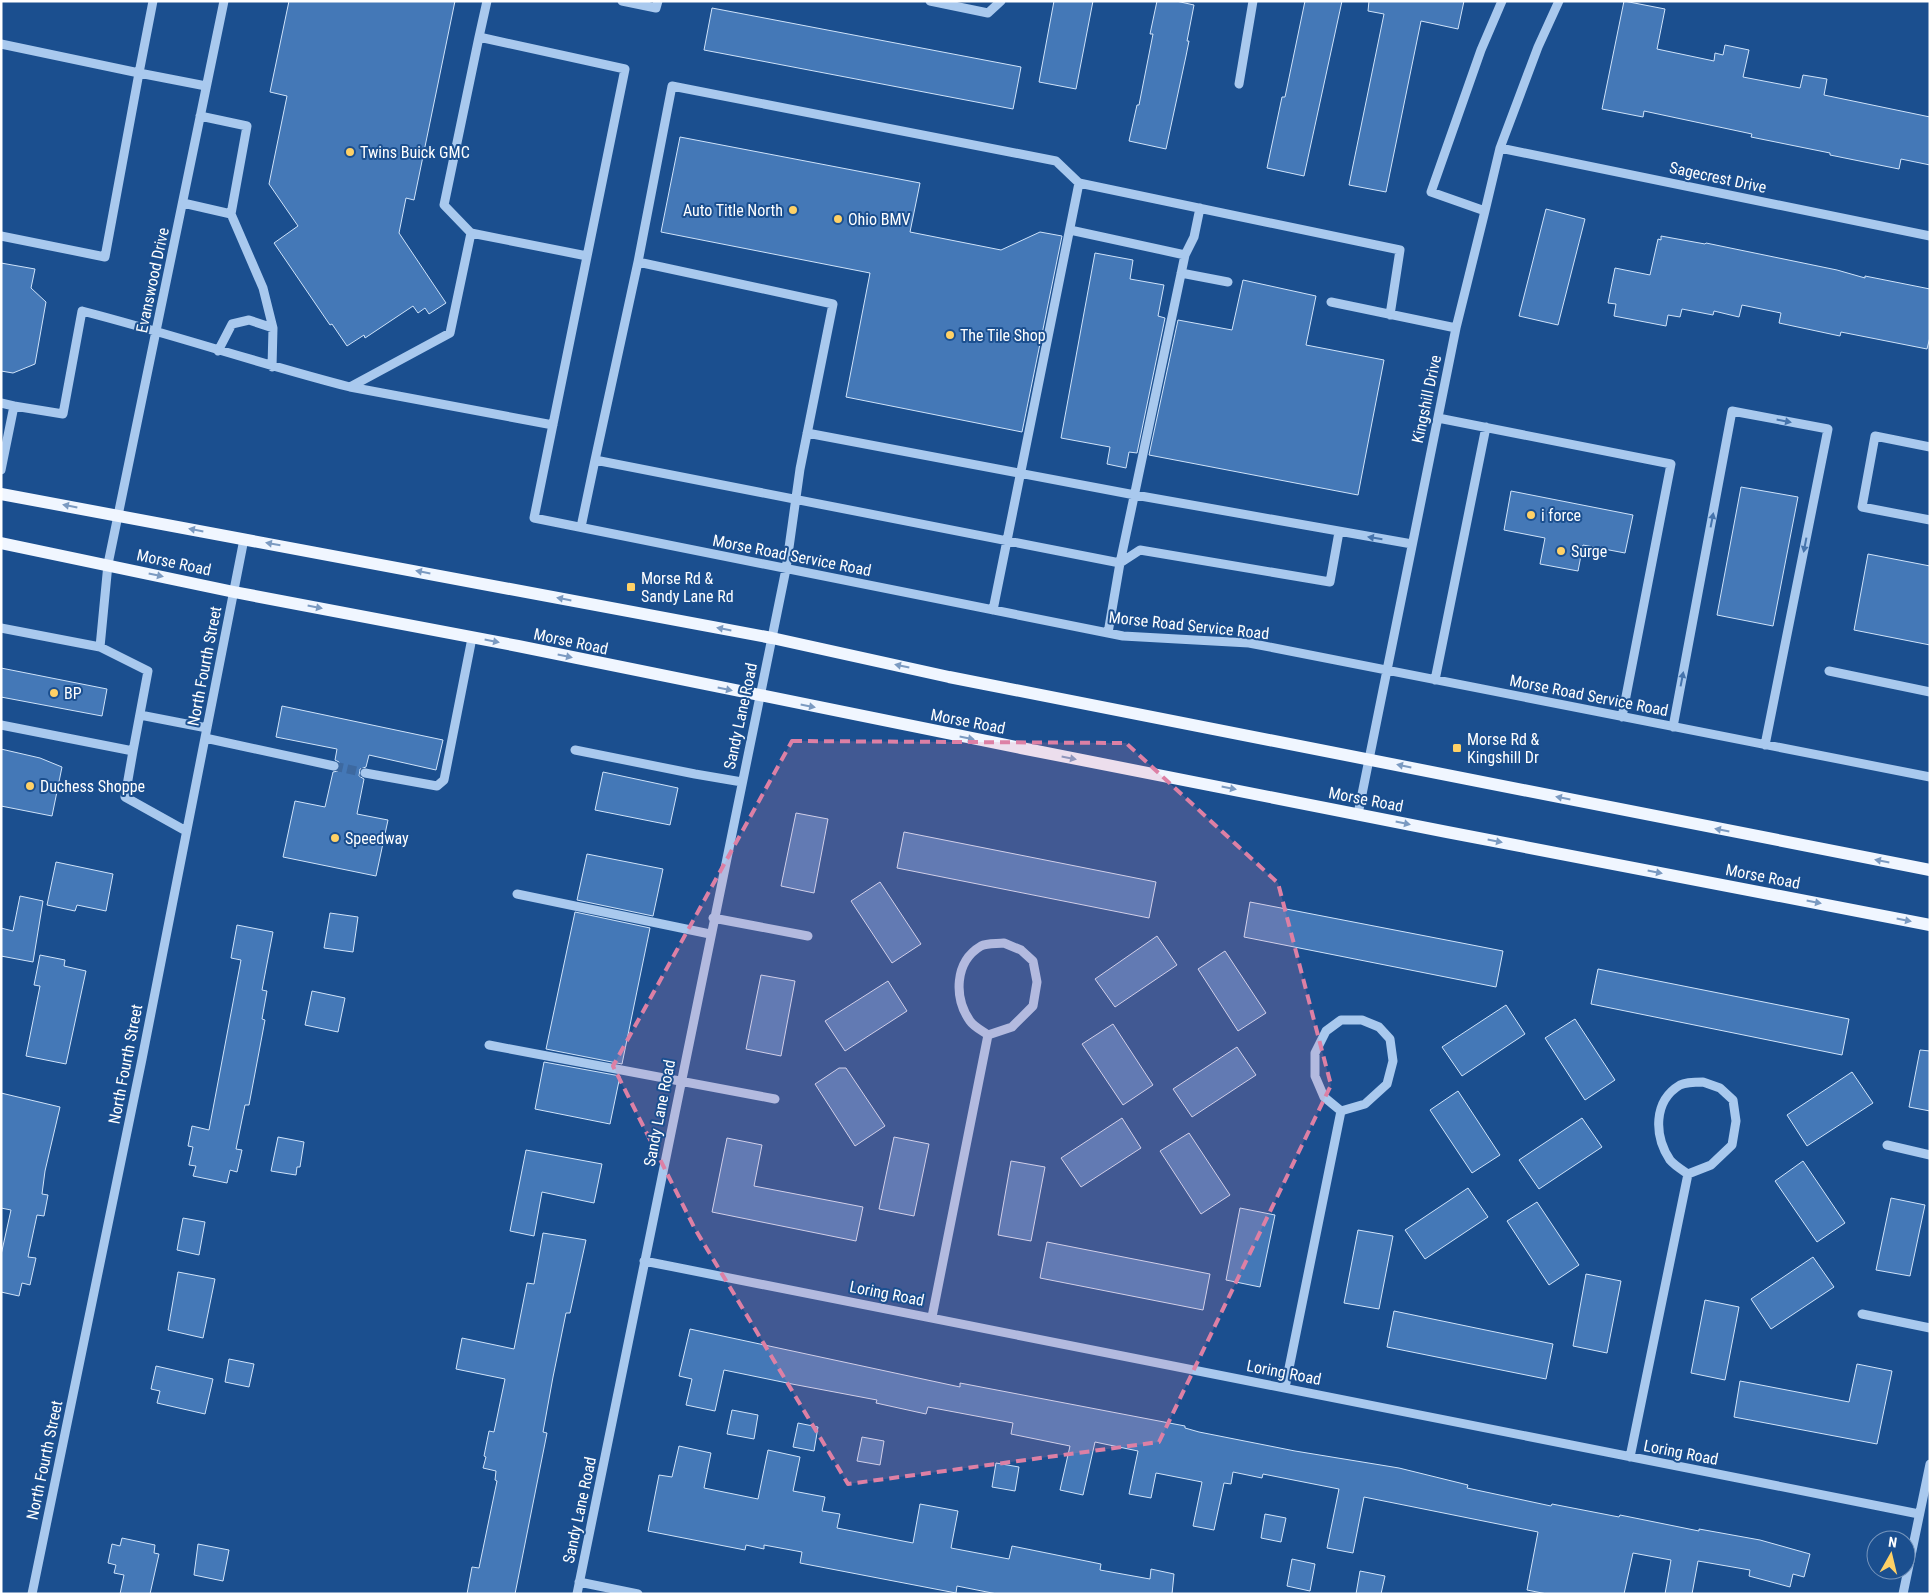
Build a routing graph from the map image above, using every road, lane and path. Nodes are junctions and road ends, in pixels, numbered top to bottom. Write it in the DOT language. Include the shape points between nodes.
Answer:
graph roads {
  1 [pos="153,1"];
  2 [pos="224,1"];
  3 [pos="487,1"];
  4 [pos="622,1"];
  5 [pos="658,1"];
  6 [pos="930,1"];
  7 [pos="1001,1"];
  8 [pos="1253,1"];
  9 [pos="1502,1"];
  10 [pos="1559,1"];
  11 [pos="479,37"];
  12 [pos="1,44"];
  13 [pos="139,73"];
  14 [pos="1239,84"];
  15 [pos="206,86"];
  16 [pos="200,116"];
  17 [pos="1500,148"];
  18 [pos="1079,183"];
  19 [pos="183,203"];
  20 [pos="1200,208"];
  21 [pos="1485,211"];
  22 [pos="231,214"];
  23 [pos="1070,230"];
  24 [pos="471,233"];
  25 [pos="1,236"];
  26 [pos="1930,236"];
  27 [pos="1185,255"];
  28 [pos="587,256"];
  29 [pos="638,262"];
  30 [pos="1181,273"];
  31 [pos="1228,282"];
  32 [pos="1331,302"];
  33 [pos="1390,315"];
  34 [pos="273,328"];
  35 [pos="1456,328"];
  36 [pos="157,330"];
  37 [pos="218,351"];
  38 [pos="272,367"];
  39 [pos="350,387"];
  40 [pos="1,403"];
  41 [pos="14,406"];
  42 [pos="1438,418"];
  43 [pos="553,425"];
  44 [pos="1486,428"];
  45 [pos="807,434"];
  46 [pos="1930,447"];
  47 [pos="595,460"];
  48 [pos="1,470"];
  49 [pos="1021,474"];
  50 [pos="1,494"];
  51 [pos="1135,495"];
  52 [pos="795,500"];
  53 [pos="118,515"];
  54 [pos="1930,520"];
  55 [pos="581,527"];
  56 [pos="1338,532"];
  57 [pos="244,539"];
  58 [pos="1007,541"];
  59 [pos="1,543"];
  60 [pos="1412,544"];
  61 [pos="1120,563"];
  62 [pos="108,564"];
  63 [pos="786,569"];
  64 [pos="234,592"];
  65 [pos="993,610"];
  66 [pos="1,628"];
  67 [pos="1108,633"];
  68 [pos="472,638"];
  69 [pos="772,638"];
  70 [pos="100,647"];
  71 [pos="1386,671"];
  72 [pos="1829,671"];
  73 [pos="1434,680"];
  74 [pos="1930,692"];
  75 [pos="760,696"];
  76 [pos="140,715"];
  77 [pos="1622,717"];
  78 [pos="1,725"];
  79 [pos="1673,727"];
  80 [pos="207,728"];
  81 [pos="205,738"];
  82 [pos="1765,745"];
  83 [pos="575,750"];
  84 [pos="133,751"];
  85 [pos="1369,759"];
  86 [pos="334,766"];
  87 [pos="365,773"];
  88 [pos="1930,777"];
  89 [pos="742,782"];
  90 [pos="1358,814"];
  91 [pos="186,831"];
  92 [pos="1930,870"];
  93 [pos="517,894"];
  94 [pos="713,918"];
  95 [pos="1930,925"];
  96 [pos="710,934"];
  97 [pos="808,936"];
  98 [pos="988,1036"];
  99 [pos="489,1045"];
  100 [pos="680,1082"];
  101 [pos="776,1100"];
  102 [pos="1341,1111"];
  103 [pos="1887,1146"];
  104 [pos="1930,1155"];
  105 [pos="1688,1174"];
  106 [pos="644,1261"];
  107 [pos="1862,1314"];
  108 [pos="932,1317"];
  109 [pos="1930,1328"];
  110 [pos="1285,1388"];
  111 [pos="1630,1457"];
  112 [pos="1930,1464"];
  113 [pos="1919,1514"];
  114 [pos="579,1582"];
  115 [pos="32,1594"];
  116 [pos="577,1594"];
  117 [pos="638,1594"];
  118 [pos="1904,1594"];
  1 -- 13 [label="street"];
  2 -- 15 [label="street, Evanswood Drive"];
  3 -- 11 [label="street"];
  4 -- 5 [label="street" via="656,8"];
  6 -- 7 [label="street" via="988,13"];
  8 -- 14 [label="street"];
  9 -- 21 [label="street" via="1481,50 1431,192"];
  10 -- 17 [label="street, Kingshill Drive"];
  11 -- 24 [label="street" via="444,205"];
  11 -- 28 [label="street" via="625,69"];
  12 -- 13 [label="street"];
  13 -- 15 [label="street"];
  13 -- 25 [label="street" via="104,257"];
  15 -- 16 [label="street, Evanswood Drive"];
  16 -- 19 [label="street, Evanswood Drive"];
  16 -- 22 [label="street" via="247,126"];
  17 -- 21 [label="street, Kingshill Drive"];
  17 -- 26 [label="street, Sagecrest Drive"];
  18 -- 20 [label="street"];
  18 -- 23 [label="street"];
  18 -- 29 [label="street" via="1056,161 672,86"];
  19 -- 22 [label="street"];
  19 -- 36 [label="street, Evanswood Drive"];
  20 -- 27 [label="street" via="1194,238"];
  20 -- 33 [label="street" via="1400,250"];
  21 -- 35 [label="street, Kingshill Drive"];
  22 -- 34 [label="street" via="263,288"];
  23 -- 27 [label="street"];
  23 -- 49 [label="street"];
  24 -- 28 [label="street"];
  24 -- 39 [label="street" via="450,333"];
  27 -- 30 [label="street"];
  28 -- 43 [label="street"];
  29 -- 45 [label="street, Sandy Lane Road" via="833,304"];
  29 -- 47 [label="street"];
  30 -- 31 [label="street"];
  30 -- 51 [label="street"];
  32 -- 33 [label="street"];
  33 -- 35 [label="street"];
  34 -- 37 [label="street" via="249,320 232,324"];
  34 -- 38 [label="street"];
  35 -- 42 [label="street, Kingshill Drive"];
  36 -- 37 [label="street"];
  36 -- 41 [label="street" via="82,311 63,414"];
  36 -- 53 [label="street, Evanswood Drive"];
  37 -- 38 [label="street"];
  38 -- 39 [label="street"];
  39 -- 43 [label="street"];
  40 -- 41 [label="street"];
  41 -- 48 [label="street"];
  42 -- 44 [label="street"];
  42 -- 60 [label="street, Kingshill Drive"];
  43 -- 55 [label="street, Morse Road Service Road" via="534,518"];
  44 -- 73 [label="street"];
  44 -- 77 [label="street" via="1671,464"];
  45 -- 49 [label="street"];
  45 -- 52 [label="street, Sandy Lane Road"];
  46 -- 54 [label="street" via="1875,436 1862,507"];
  47 -- 52 [label="street"];
  47 -- 55 [label="street"];
  49 -- 51 [label="street"];
  49 -- 58 [label="street"];
  53 -- 50 [label="main road, one-way"];
  51 -- 56 [label="street"];
  51 -- 61 [label="street"];
  52 -- 58 [label="street"];
  52 -- 63 [label="street, Sandy Lane Road"];
  57 -- 53 [label="main road, one-way"];
  53 -- 62 [label="street, Evanswood Drive"];
  55 -- 63 [label="street, Morse Road Service Road"];
  60 -- 56 [label="street, one-way"];
  56 -- 61 [label="street" via="1330,582 1140,550"];
  57 -- 64 [label="street, North Fourth Street"];
  69 -- 57 [label="main road, one-way"];
  58 -- 61 [label="street"];
  58 -- 65 [label="street"];
  59 -- 62 [label="main road, Morse Road"];
  60 -- 71 [label="street, Kingshill Drive"];
  61 -- 67 [label="street"];
  62 -- 64 [label="main road, Morse Road, one-way"];
  62 -- 70 [label="street, Evanswood Drive"];
  63 -- 65 [label="street, Morse Road Service Road"];
  63 -- 69 [label="street, Sandy Lane Road"];
  64 -- 68 [label="main road, Morse Road, one-way"];
  64 -- 80 [label="street, North Fourth Street"];
  65 -- 67 [label="street, Morse Road Service Road"];
  66 -- 70 [label="street"];
  67 -- 71 [label="street, Morse Road Service Road" via="1248,643"];
  68 -- 75 [label="main road, Morse Road, one-way"];
  68 -- 87 [label="street" via="444,780 437,786"];
  69 -- 75 [label="street, Sandy Lane Road"];
  85 -- 69 [label="main road, one-way" via="949,677"];
  70 -- 76 [label="street" via="148,671"];
  71 -- 73 [label="street, Morse Road Service Road"];
  71 -- 85 [label="street, Kingshill Drive"];
  72 -- 74 [label="street"];
  73 -- 77 [label="street, Morse Road Service Road"];
  75 -- 89 [label="street, Sandy Lane Road"];
  75 -- 90 [label="main road, Morse Road, one-way"];
  76 -- 80 [label="street"];
  76 -- 84 [label="street"];
  77 -- 79 [label="street, Morse Road Service Road"];
  78 -- 84 [label="street"];
  79 -- 82 [label="street, Morse Road Service Road"];
  79 -- 82 [label="street, one-way" via="1732,411 1828,429"];
  80 -- 81 [label="street, North Fourth Street"];
  81 -- 86 [label="street"];
  81 -- 91 [label="street, North Fourth Street"];
  82 -- 88 [label="street, Morse Road Service Road"];
  83 -- 89 [label="street"];
  84 -- 91 [label="street" via="125,797"];
  85 -- 90 [label="street, Kingshill Drive"];
  92 -- 85 [label="main road, one-way"];
  89 -- 94 [label="street, Sandy Lane Road"];
  90 -- 95 [label="main road, Morse Road, one-way"];
  91 -- 115 [label="street, North Fourth Street"];
  93 -- 96 [label="street"];
  94 -- 96 [label="street, Sandy Lane Road"];
  94 -- 97 [label="street"];
  96 -- 100 [label="street, Sandy Lane Road"];
  98 -- 98 [label="street" via="1012,1027 1033,1006 1037,982 1033,961 1021,950 1004,943 982,945 968,957 958,980 961,1003 971,1023"];
  98 -- 108 [label="street"];
  99 -- 100 [label="street"];
  100 -- 101 [label="street"];
  100 -- 106 [label="street, Sandy Lane Road"];
  102 -- 102 [label="street" via="1365,1104 1387,1084 1392,1061 1390,1039 1379,1027 1362,1020 1341,1020 1326,1031 1315,1053 1315,1076 1324,1097"];
  102 -- 110 [label="street"];
  103 -- 104 [label="street"];
  105 -- 105 [label="street" via="1711,1165 1732,1145 1736,1121 1732,1100 1720,1088 1703,1082 1682,1084 1667,1095 1658,1118 1660,1141 1671,1161"];
  105 -- 111 [label="street"];
  106 -- 108 [label="street, Loring Road"];
  106 -- 114 [label="street, Sandy Lane Road"];
  107 -- 109 [label="street"];
  108 -- 110 [label="street, Loring Road"];
  110 -- 111 [label="street, Loring Road"];
  111 -- 113 [label="street, Loring Road"];
  112 -- 113 [label="street"];
  113 -- 118 [label="street"];
  114 -- 116 [label="street, Sandy Lane Road"];
  114 -- 117 [label="street"];
}
